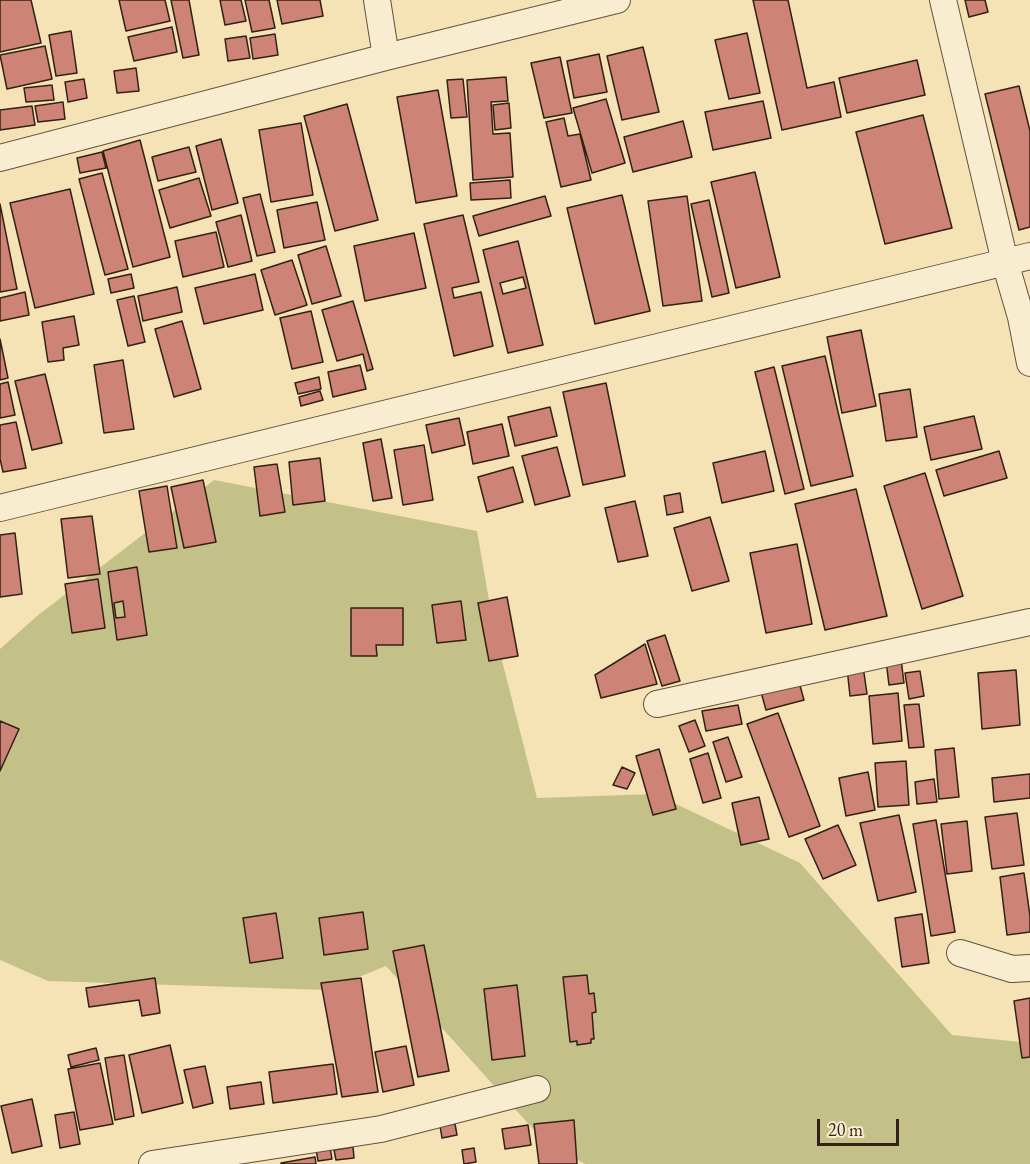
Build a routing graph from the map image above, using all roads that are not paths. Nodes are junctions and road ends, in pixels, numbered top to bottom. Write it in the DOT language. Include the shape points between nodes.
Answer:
graph roads {
  1 [pos="377,0"];
  2 [pos="617,0"];
  3 [pos="943,0"];
  4 [pos="386,57"];
  5 [pos="0,159"];
  6 [pos="1030,256"];
  7 [pos="1005,262"];
  8 [pos="1030,363"];
  9 [pos="0,508"];
  10 [pos="1030,622"];
  11 [pos="657,704"];
  12 [pos="960,953"];
  13 [pos="1030,968"];
  14 [pos="537,1089"];
  15 [pos="152,1164"];
  1 -- 4 [label="street"];
  2 -- 4 [label="street"];
  3 -- 7 [label="street"];
  4 -- 5 [label="street"];
  6 -- 7 [label="street"];
  7 -- 8 [label="street"];
  7 -- 9 [label="street"];
  10 -- 11 [label="street"];
  12 -- 13 [label="street" via="1012,969"];
  14 -- 15 [label="street" via="381,1129"];
}
